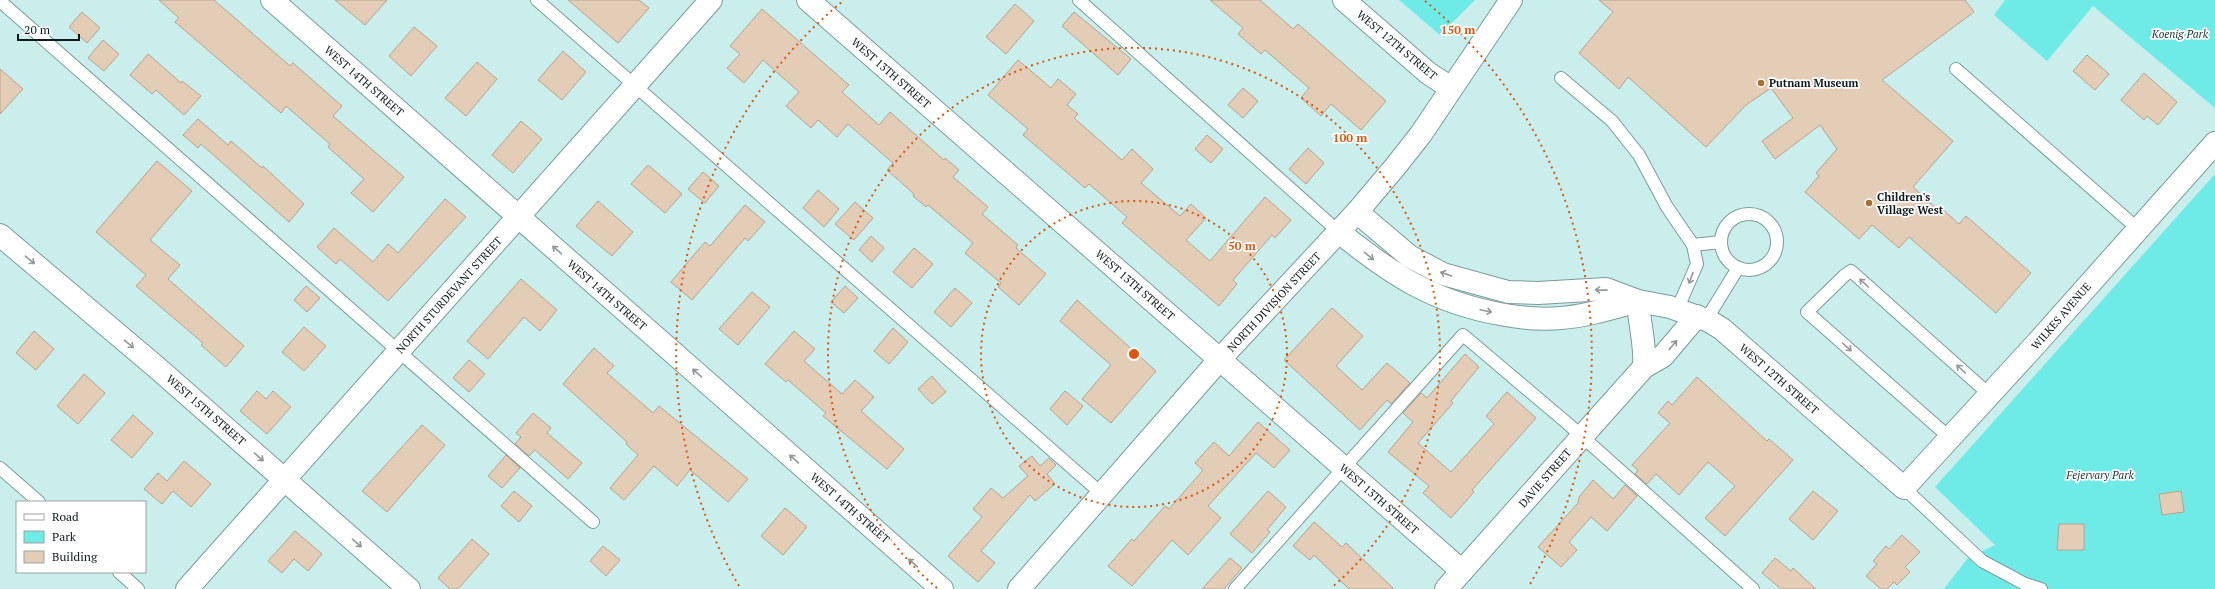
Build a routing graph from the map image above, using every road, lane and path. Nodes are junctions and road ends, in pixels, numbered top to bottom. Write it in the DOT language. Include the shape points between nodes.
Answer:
graph roads {
  1 [pos="272,0"];
  2 [pos="537,0"];
  3 [pos="711,0"];
  4 [pos="808,0"];
  5 [pos="1079,0"];
  6 [pos="1344,0"];
  7 [pos="1510,0"];
  8 [pos="0,1"];
  9 [pos="1956,69"];
  10 [pos="1562,78"];
  11 [pos="634,86"];
  12 [pos="1451,88"];
  13 [pos="2215,143"];
  14 [pos="1357,212"];
  15 [pos="518,217"];
  16 [pos="2138,229"];
  17 [pos="1339,232"];
  18 [pos="0,235"];
  19 [pos="1721,242"];
  20 [pos="1693,245"];
  21 [pos="1738,268"];
  22 [pos="1638,301"];
  23 [pos="1693,315"];
  24 [pos="398,352"];
  25 [pos="1220,359"];
  26 [pos="1644,367"];
  27 [pos="1990,395"];
  28 [pos="1581,437"];
  29 [pos="1950,438"];
  30 [pos="0,468"];
  31 [pos="1344,468"];
  32 [pos="285,479"];
  33 [pos="1904,488"];
  34 [pos="1102,494"];
  35 [pos="38,501"];
  36 [pos="593,522"];
  37 [pos="1462,571"];
  38 [pos="120,573"];
  39 [pos="138,589"];
  40 [pos="187,589"];
  41 [pos="409,589"];
  42 [pos="942,589"];
  43 [pos="1019,589"];
  44 [pos="1235,589"];
  45 [pos="1446,589"];
  46 [pos="1753,589"];
  47 [pos="2041,589"];
  1 -- 15 [label="street, WEST 14TH STREET"];
  2 -- 11 [label="lane"];
  3 -- 11 [label="street, NORTH STURDEVANT STREET"];
  4 -- 25 [label="street, WEST 13TH STREET"];
  5 -- 17 [label="lane"];
  6 -- 12 [label="street, WEST 12TH STREET" via="1428,73"];
  7 -- 12 [label="street, NORTH DIVISION STREET"];
  8 -- 24 [label="lane"];
  9 -- 16 [label="lane"];
  10 -- 20 [label="lane" via="1612,121 1639,156 1666,207"];
  11 -- 15 [label="street, NORTH STURDEVANT STREET"];
  11 -- 34 [label="lane"];
  12 -- 14 [label="street, NORTH DIVISION STREET" via="1421,134"];
  13 -- 16 [label="street, WILKES AVENUE"];
  14 -- 17 [label="street, NORTH DIVISION STREET"];
  22 -- 14 [label="street, WEST 12TH STREET, one-way" via="1606,289 1538,294 1508,292 1443,274 1409,256"];
  15 -- 24 [label="street, NORTH STURDEVANT STREET"];
  42 -- 15 [label="street, WEST 14TH STREET, one-way"];
  16 -- 27 [label="street, WILKES AVENUE"];
  17 -- 22 [label="street, WEST 12TH STREET, one-way" via="1377,262 1451,303 1525,318 1560,318 1600,312"];
  17 -- 25 [label="street, NORTH DIVISION STREET"];
  18 -- 32 [label="street, WEST 15TH STREET, one-way"];
  19 -- 20 [label="lane"];
  19 -- 21 [label="lane" via="1725,256"];
  19 -- 21 [label="lane" via="1724,229 1737,216 1756,214 1771,224 1778,242 1771,260 1756,269"];
  20 -- 23 [label="lane, one-way" via="1697,264"];
  21 -- 23 [label="lane"];
  22 -- 23 [label="street, WEST 12TH STREET"];
  22 -- 26 [label="street" via="1639,319 1645,341"];
  26 -- 23 [label="street, DAVIE STREET, one-way" via="1663,356"];
  23 -- 33 [label="street, WEST 12TH STREET" via="1722,329"];
  24 -- 32 [label="street, NORTH STURDEVANT STREET"];
  24 -- 36 [label="lane"];
  25 -- 31 [label="street, WEST 13TH STREET"];
  25 -- 34 [label="street, NORTH DIVISION STREET"];
  26 -- 28 [label="street, DAVIE STREET"];
  27 -- 29 [label="street, WILKES AVENUE"];
  27 -- 29 [label="lane, one-way" via="1851,271 1807,312"];
  28 -- 31 [label="lane" via="1463,335"];
  28 -- 37 [label="street, DAVIE STREET"];
  28 -- 46 [label="lane"];
  29 -- 33 [label="street, WILKES AVENUE"];
  30 -- 35 [label="lane"];
  31 -- 37 [label="street, WEST 13TH STREET"];
  31 -- 44 [label="lane"];
  32 -- 40 [label="street, NORTH STURDEVANT STREET"];
  32 -- 41 [label="street, WEST 15TH STREET, one-way"];
  33 -- 47 [label="lane" via="1982,561 2024,584"];
  34 -- 43 [label="street, NORTH DIVISION STREET"];
  37 -- 45 [label="street, DAVIE STREET"];
  38 -- 39 [label="lane"];
}
